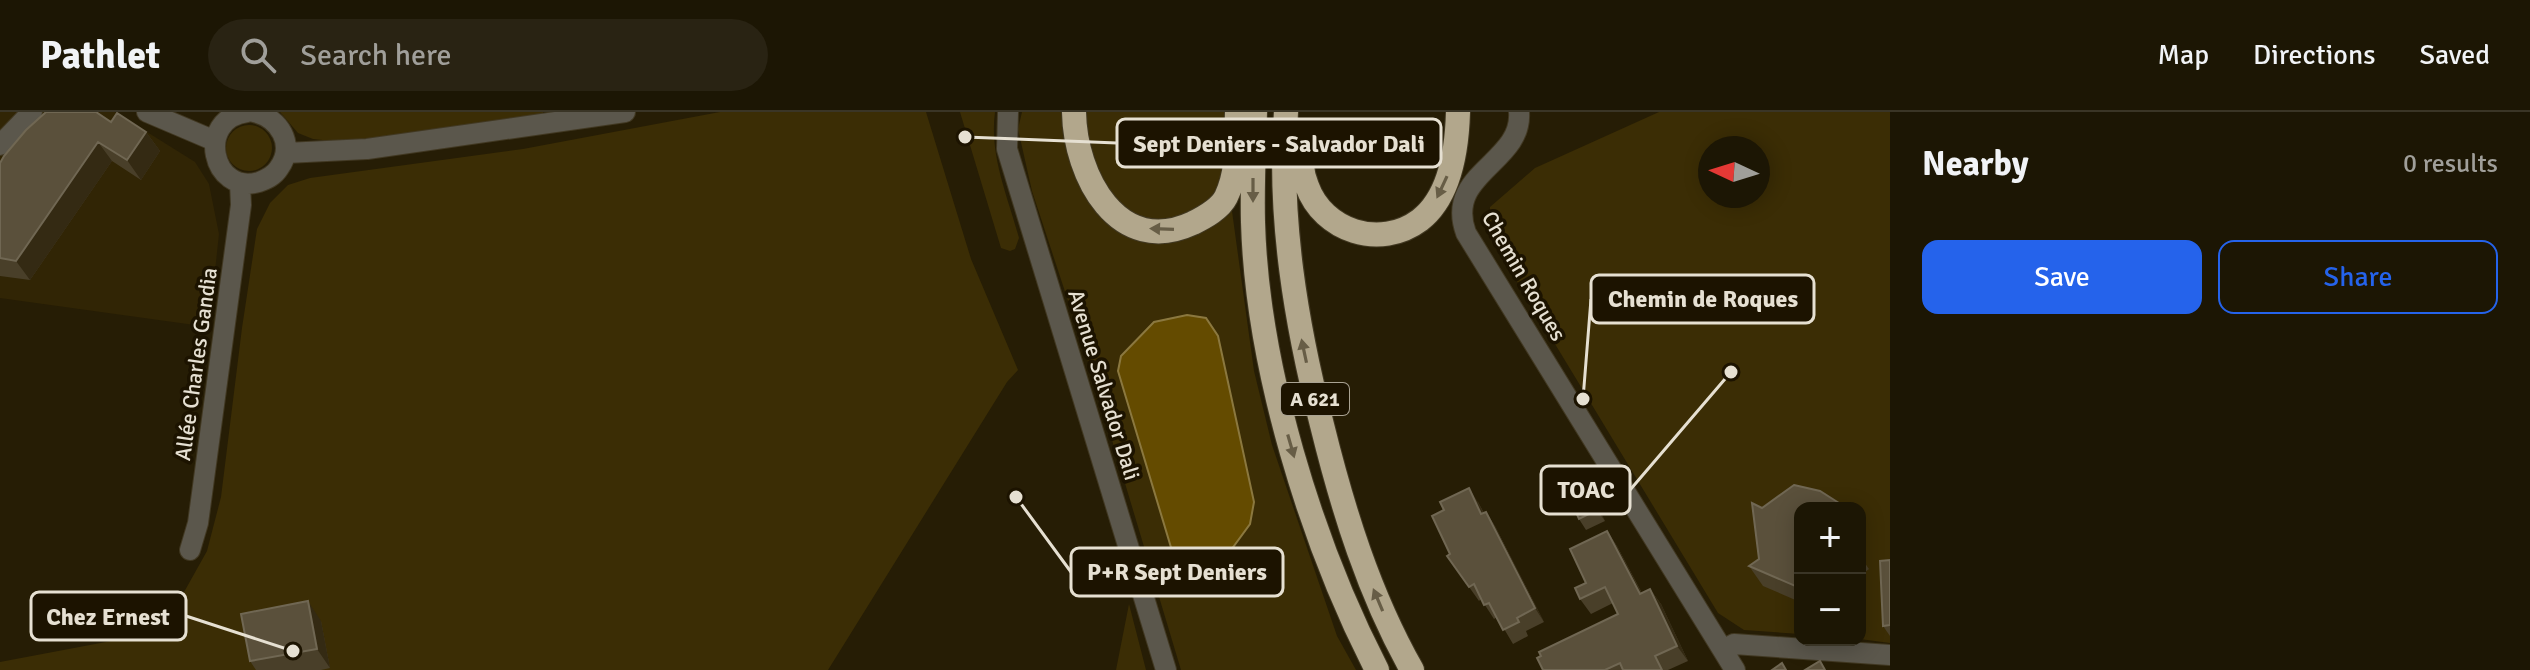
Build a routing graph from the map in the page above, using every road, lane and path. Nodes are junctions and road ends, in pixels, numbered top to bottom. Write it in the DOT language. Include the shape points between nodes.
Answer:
graph roads {
  1 [pos="32,112"];
  2 [pos="147,112"];
  3 [pos="247,112"];
  4 [pos="254,112"];
  5 [pos="625,112"];
  6 [pos="1008,112"];
  7 [pos="1074,112"];
  8 [pos="1237,112"];
  9 [pos="1255,112"];
  10 [pos="1286,112"];
  11 [pos="1301,112"];
  12 [pos="1458,112"];
  13 [pos="1506,112"];
  14 [pos="1519,112"];
  15 [pos="1514,136"];
  16 [pos="215,141"];
  17 [pos="0,145"];
  18 [pos="286,153"];
  19 [pos="240,183"];
  20 [pos="190,550"];
  21 [pos="1723,650"];
  22 [pos="1890,655"];
  23 [pos="1166,670"];
  24 [pos="1377,670"];
  25 [pos="1412,670"];
  26 [pos="1735,670"];
  1 -- 17 [label="street"];
  2 -- 16 [label="street"];
  3 -- 16 [label="street" via="227,120"];
  4 -- 18 [label="street" via="281,129"];
  5 -- 18 [label="street" via="367,149"];
  6 -- 23 [label="street, Avenue Salvador Dali" via="1007,149"];
  8 -- 7 [label="highway, one-way" via="1236,170 1225,200 1180,229 1158,230 1126,222 1102,203 1082,159"];
  9 -- 24 [label="highway, A 621, one-way" via="1253,224 1281,410 1310,510"];
  25 -- 10 [label="highway, A 621, one-way" via="1358,553 1311,385 1288,242"];
  12 -- 11 [label="highway, one-way" via="1454,160 1434,204 1420,220 1373,236 1334,222 1317,206 1301,165"];
  13 -- 15 [label="street"];
  14 -- 15 [label="street"];
  15 -- 21 [label="street, Chemin Roques" via="1466,194 1461,207 1466,233"];
  16 -- 19 [label="street" via="220,167"];
  18 -- 19 [label="street" via="268,179"];
  19 -- 20 [label="street, Allée Charles Gandia" via="229,300"];
  21 -- 22 [label="street" via="1734,644"];
  21 -- 26 [label="street, Chemin Roques"];
}
